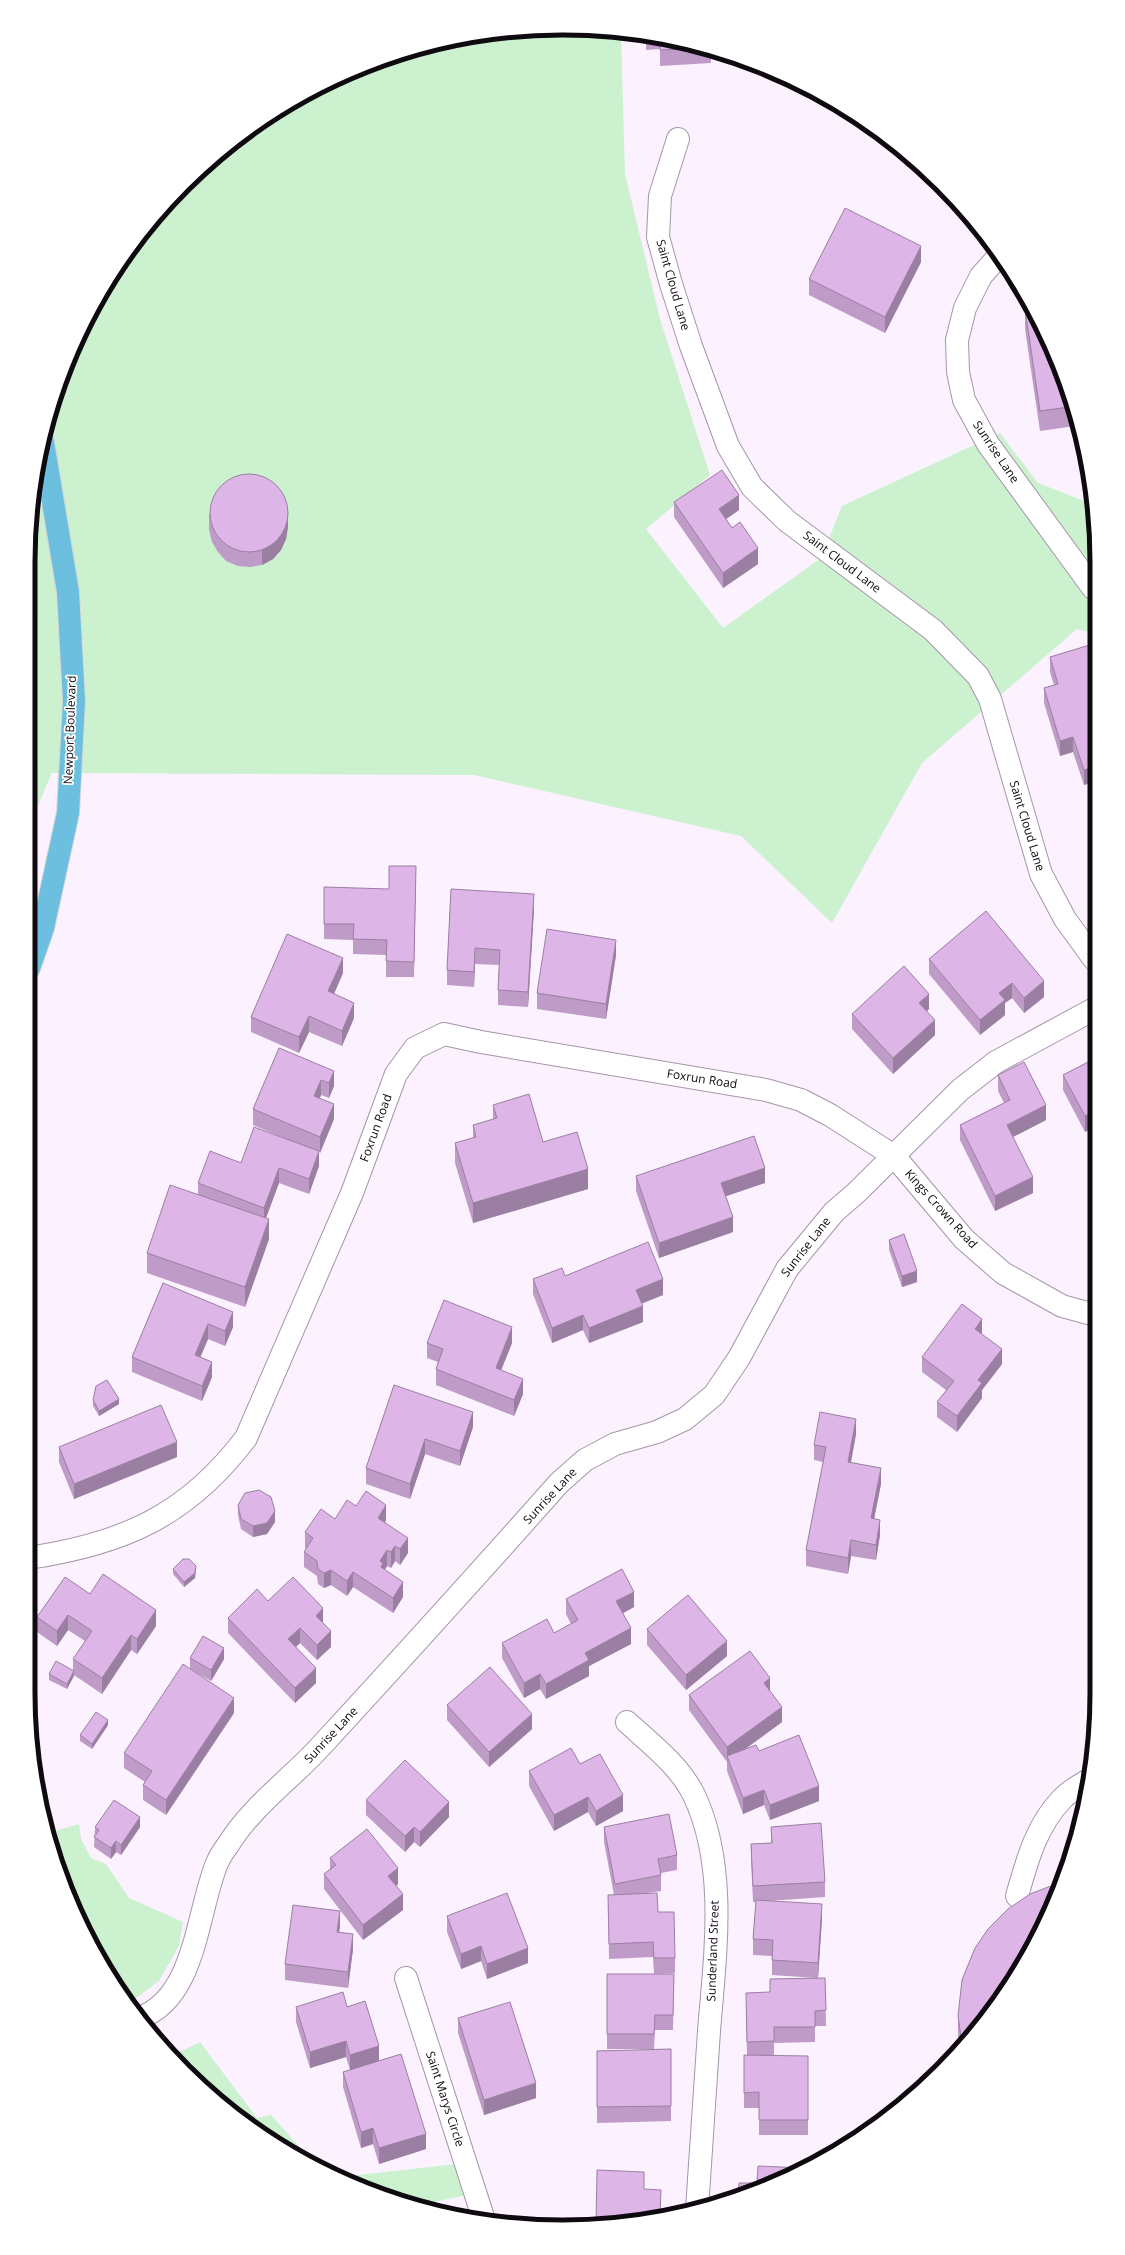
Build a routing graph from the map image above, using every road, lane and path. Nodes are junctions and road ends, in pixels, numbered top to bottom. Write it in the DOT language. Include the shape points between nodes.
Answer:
graph roads {
  1 [pos="678,139"];
  2 [pos="995,260"];
  3 [pos="46,458"];
  4 [pos="1090,584"];
  5 [pos="35,951"];
  6 [pos="1090,953"];
  7 [pos="1090,1011"];
  8 [pos="894,1156"];
  9 [pos="1090,1314"];
  10 [pos="35,1557"];
  11 [pos="627,1722"];
  12 [pos="1082,1785"];
  13 [pos="1017,1896"];
  14 [pos="406,1978"];
  15 [pos="146,2016"];
  16 [pos="698,2202"];
  17 [pos="482,2213"];
  1 -- 6 [label="street, Saint Cloud Lane" via="660,196 658,237 677,305 728,446 752,487 786,521 933,630 978,676 990,699 1041,874 1065,919"];
  2 -- 4 [label="street, Sunrise Lane" via="981,276 965,308 957,340 958,372 964,400 988,444"];
  3 -- 5 [label="main road, Newport Boulevard" via="68,592 74,701 68,813 43,928"];
  7 -- 8 [label="street, Sunrise Lane" via="996,1062 960,1090"];
  8 -- 9 [label="street, Kings Crown Road" via="964,1239 1003,1273 1062,1306"];
  8 -- 10 [label="street, Foxrun Road" via="830,1115 801,1100 766,1090 444,1034 414,1048 396,1074 352,1193 246,1438 229,1461 178,1506 144,1527 107,1542"];
  8 -- 15 [label="street, Sunrise Lane" via="834,1212 787,1269 739,1358 714,1395 685,1419 657,1432 615,1444 585,1460 311,1758 240,1827 217,1862 182,1977 169,1998"];
  11 -- 16 [label="street, Sunderland Street" via="672,1764 693,1794 704,1823 714,1871 713,1983"];
  12 -- 13 [label="street" via="1062,1798 1043,1823 1030,1850"];
  14 -- 17 [label="street, Saint Marys Circle"];
}
